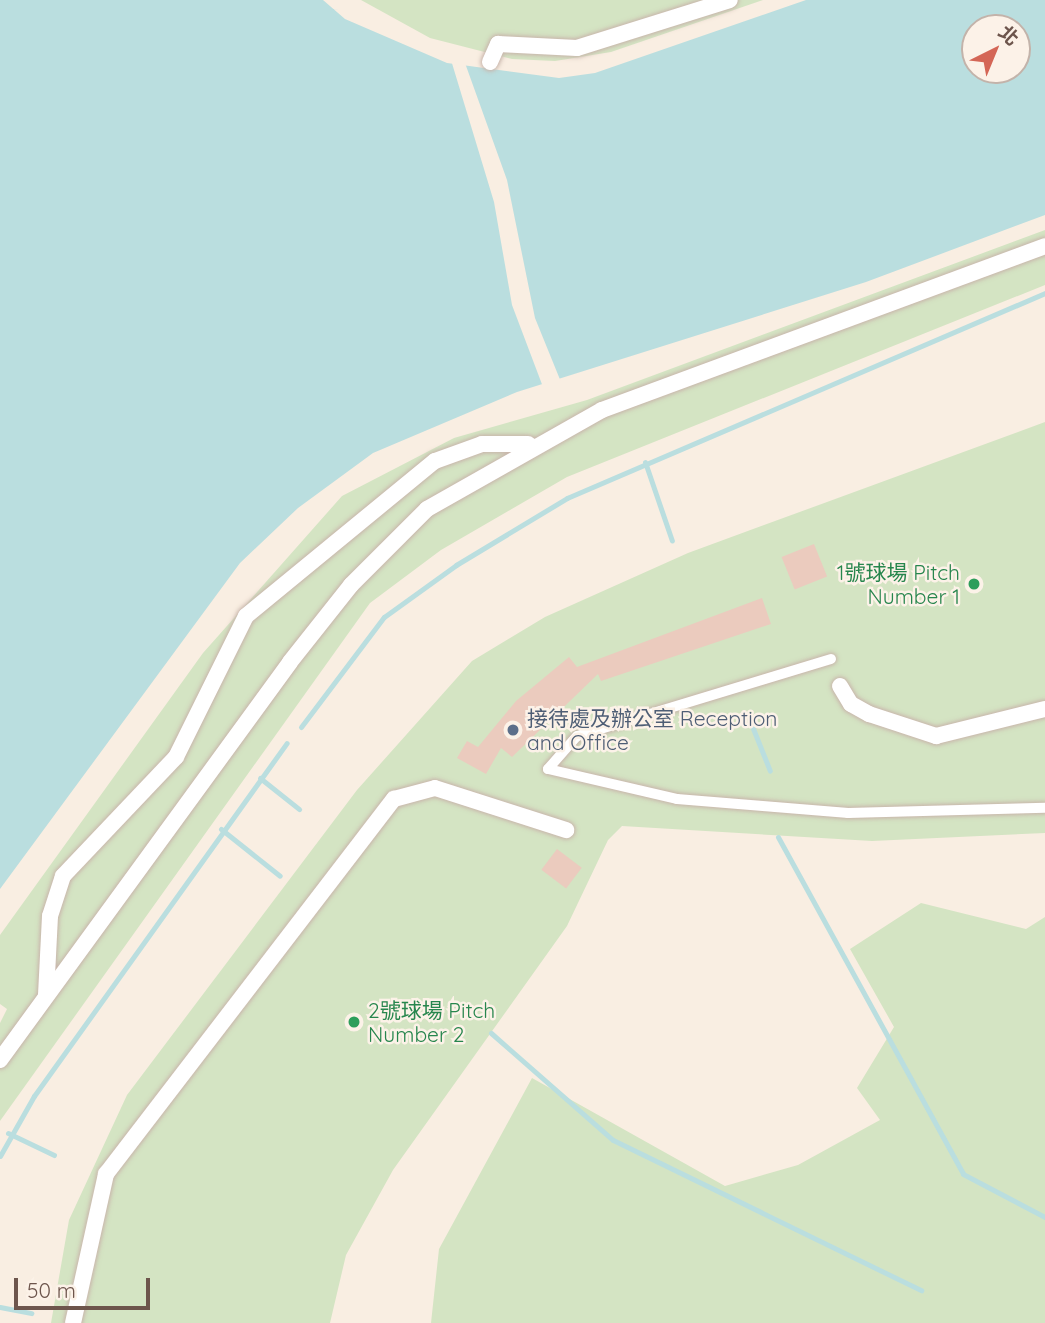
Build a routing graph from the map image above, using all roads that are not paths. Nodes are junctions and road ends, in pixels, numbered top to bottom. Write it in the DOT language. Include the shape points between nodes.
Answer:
graph roads {
  1 [pos="730,0"];
  2 [pos="490,62"];
  3 [pos="1045,246"];
  4 [pos="531,444"];
  5 [pos="831,659"];
  6 [pos="841,686"];
  7 [pos="1045,709"];
  8 [pos="1045,808"];
  9 [pos="566,830"];
  10 [pos="46,995"];
  11 [pos="0,1060"];
  12 [pos="73,1323"];
  1 -- 2 [label="street" via="577,48 498,44"];
  3 -- 4 [label="street" via="621,402"];
  4 -- 10 [label="street" via="426,509 351,585"];
  4 -- 10 [label="street" via="482,444 435,461 246,616 176,757 63,876 50,916"];
  5 -- 8 [label="lane" via="577,736 548,769 717,803 848,813"];
  6 -- 7 [label="street" via="851,704 869,714 936,736"];
  9 -- 12 [label="street" via="435,788 394,799 106,1174"];
  10 -- 11 [label="street"];
}
